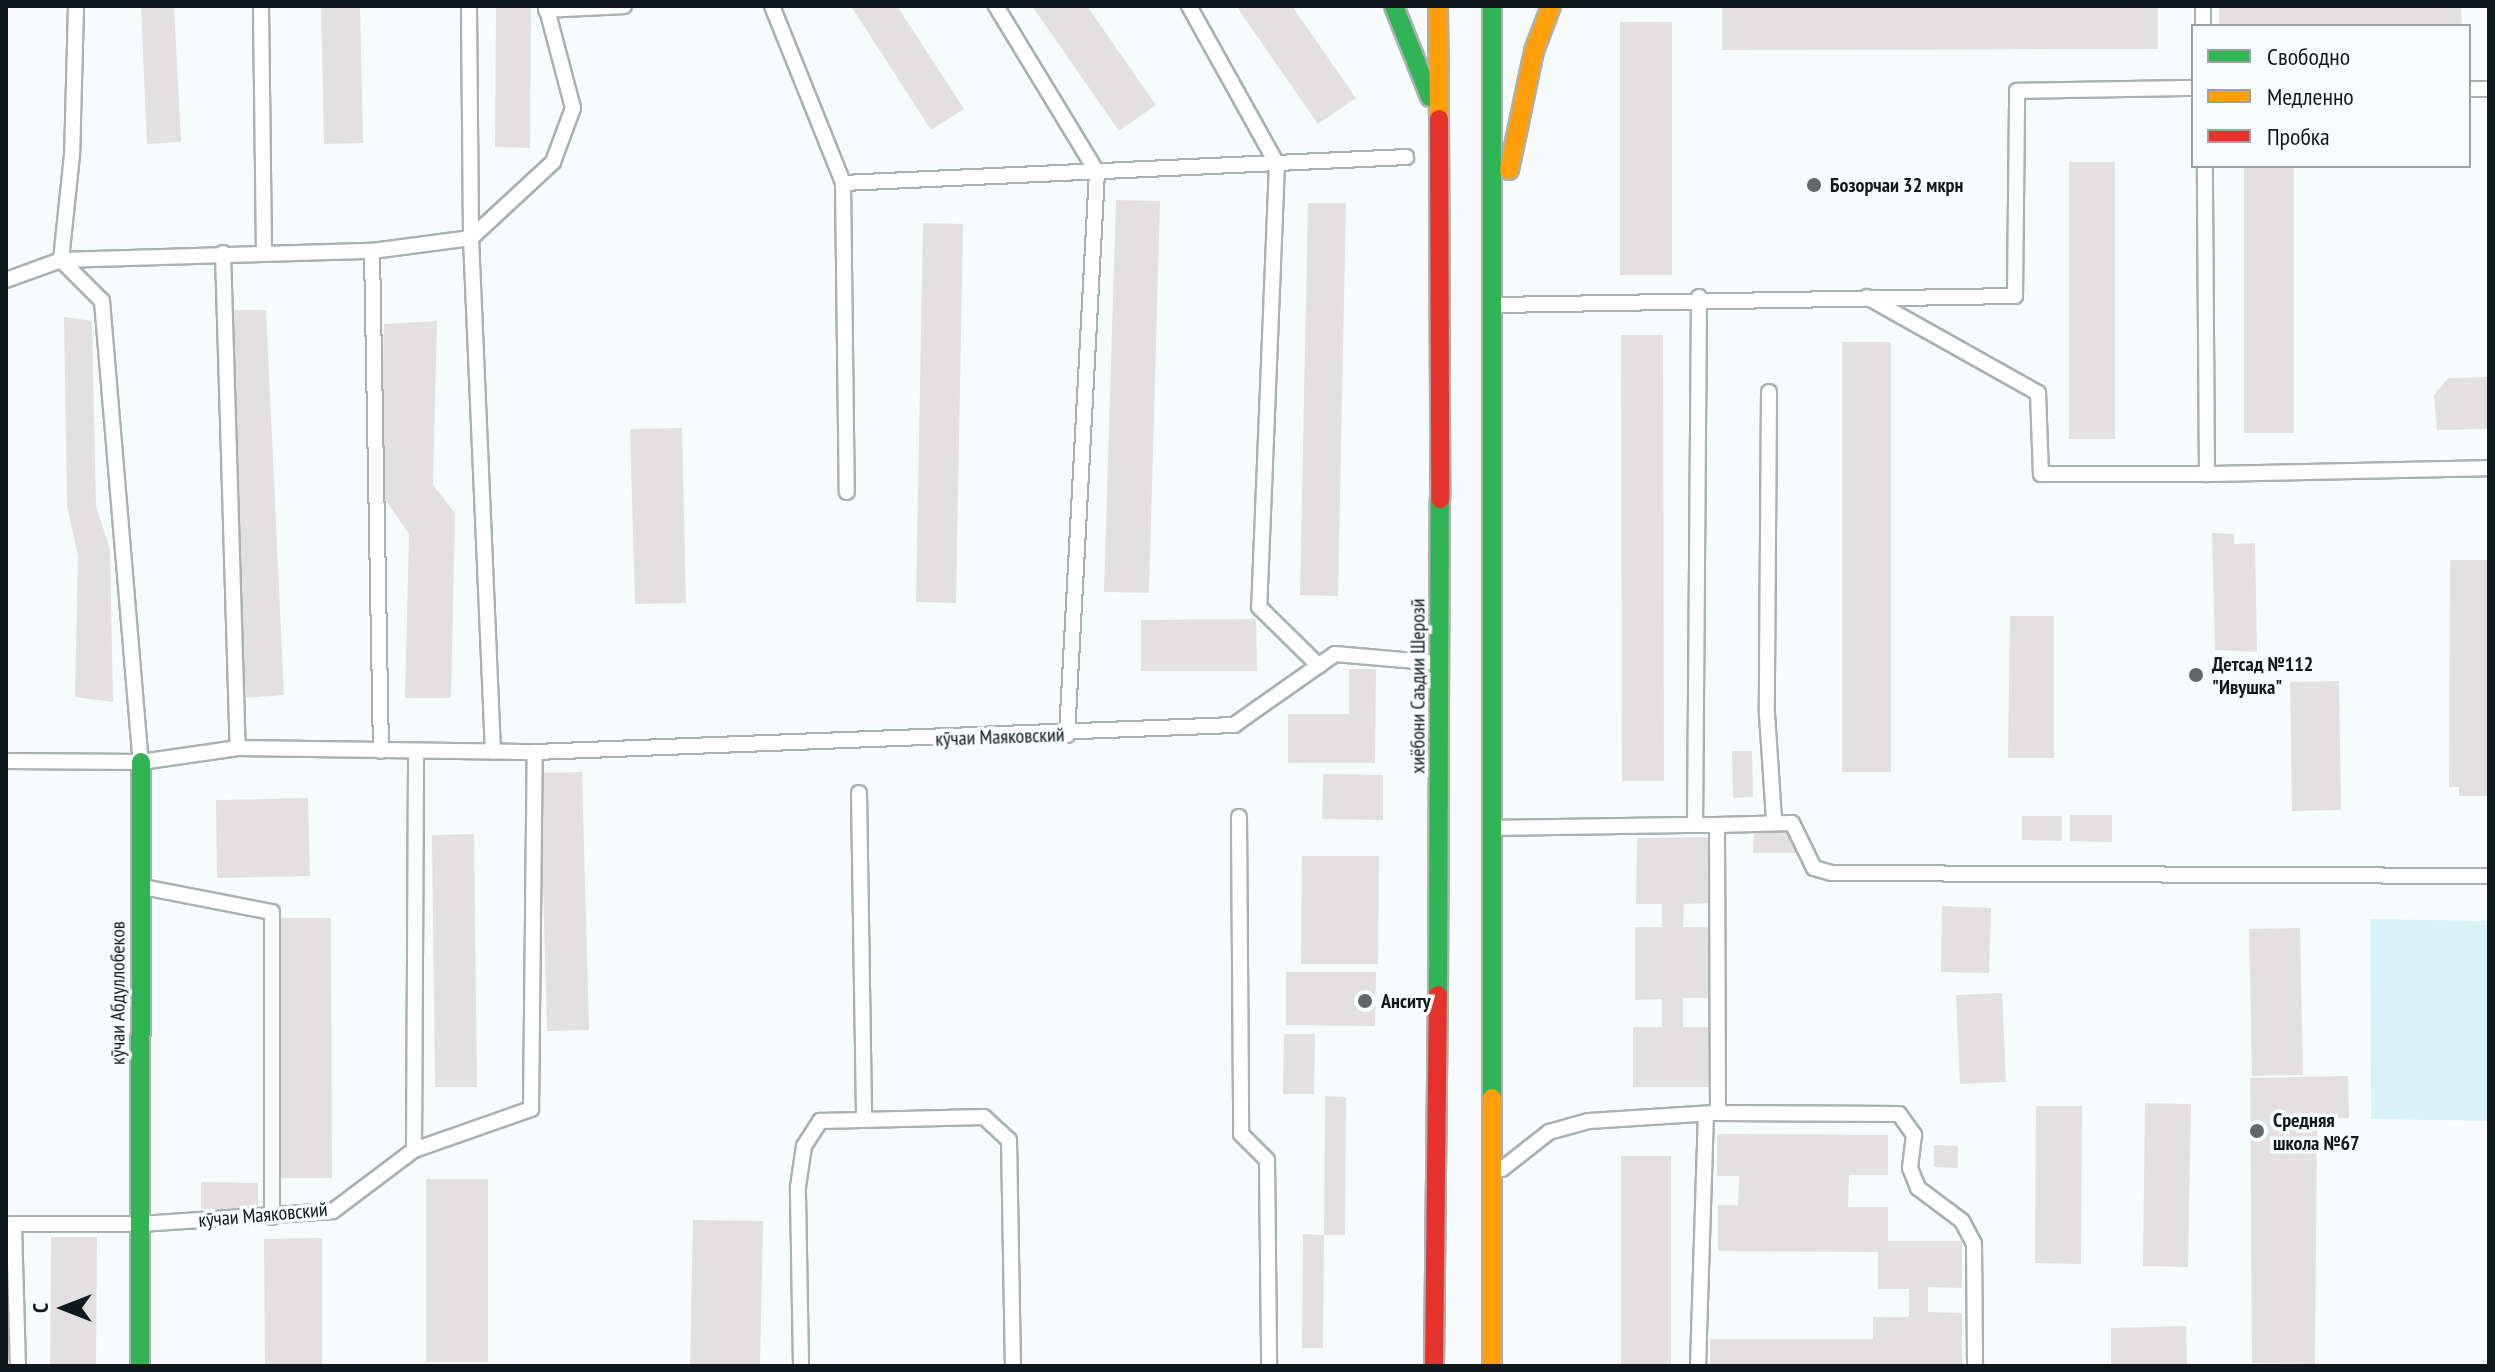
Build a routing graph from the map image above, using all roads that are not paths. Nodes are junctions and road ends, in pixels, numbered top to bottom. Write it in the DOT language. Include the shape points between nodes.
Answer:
graph roads {
  1 [pos="76,6"];
  2 [pos="261,6"];
  3 [pos="469,6"];
  4 [pos="624,6"];
  5 [pos="772,6"];
  6 [pos="996,6"];
  7 [pos="1189,6"];
  8 [pos="1394,6"];
  9 [pos="1438,6"];
  10 [pos="1492,6"];
  11 [pos="1551,6"];
  12 [pos="546,8"];
  13 [pos="2191,88"];
  14 [pos="1439,118"];
  15 [pos="1406,157"];
  16 [pos="1277,164"];
  17 [pos="2205,168"];
  18 [pos="1097,172"];
  19 [pos="843,183"];
  20 [pos="1492,221"];
  21 [pos="471,238"];
  22 [pos="264,250"];
  23 [pos="372,251"];
  24 [pos="223,253"];
  25 [pos="61,260"];
  26 [pos="6,280"];
  27 [pos="1699,297"];
  28 [pos="1866,297"];
  29 [pos="1493,306"];
  30 [pos="1769,392"];
  31 [pos="2489,468"];
  32 [pos="2207,474"];
  33 [pos="847,492"];
  34 [pos="1441,663"];
  35 [pos="1319,666"];
  36 [pos="1067,735"];
  37 [pos="238,748"];
  38 [pos="381,751"];
  39 [pos="416,752"];
  40 [pos="493,752"];
  41 [pos="535,752"];
  42 [pos="6,761"];
  43 [pos="141,762"];
  44 [pos="859,793"];
  45 [pos="1239,817"];
  46 [pos="1774,819"];
  47 [pos="1695,825"];
  48 [pos="1717,825"];
  49 [pos="1493,828"];
  50 [pos="2489,876"];
  51 [pos="140,886"];
  52 [pos="1712,1113"];
  53 [pos="864,1120"];
  54 [pos="414,1150"];
  55 [pos="1492,1179"];
  56 [pos="272,1217"];
  57 [pos="10,1224"];
  58 [pos="141,1224"];
  59 [pos="18,1366"];
  60 [pos="140,1366"];
  61 [pos="801,1366"];
  62 [pos="1013,1366"];
  63 [pos="1269,1366"];
  64 [pos="1434,1366"];
  65 [pos="1492,1366"];
  66 [pos="1698,1366"];
  67 [pos="1975,1366"];
  1 -- 25 [label="lane" via="72,155"];
  2 -- 22 [label="lane"];
  3 -- 21 [label="lane"];
  4 -- 12 [label="lane"];
  5 -- 19 [label="lane"];
  6 -- 18 [label="lane"];
  7 -- 16 [label="lane"];
  8 -- 14 [label="main road"];
  9 -- 14 [label="main road, хиёбони Саъдии Шерозӣ"];
  10 -- 20 [label="main road"];
  11 -- 20 [label="main road"];
  12 -- 21 [label="lane" via="573,108 553,162"];
  13 -- 28 [label="lane" via="2017,91 2015,296"];
  14 -- 34 [label="main road, хиёбони Саъдии Шерозӣ"];
  15 -- 16 [label="lane"];
  16 -- 18 [label="lane"];
  16 -- 35 [label="lane" via="1259,607"];
  17 -- 32 [label="lane"];
  18 -- 19 [label="lane"];
  18 -- 36 [label="lane"];
  19 -- 33 [label="lane"];
  20 -- 29 [label="main road"];
  21 -- 23 [label="lane"];
  21 -- 40 [label="lane"];
  22 -- 23 [label="lane"];
  22 -- 24 [label="lane"];
  23 -- 38 [label="lane"];
  24 -- 25 [label="lane"];
  24 -- 37 [label="lane"];
  25 -- 26 [label="lane"];
  25 -- 43 [label="lane" via="102,301"];
  27 -- 28 [label="lane"];
  27 -- 29 [label="lane"];
  27 -- 47 [label="lane"];
  28 -- 32 [label="lane" via="2038,393 2041,474"];
  29 -- 49 [label="main road"];
  30 -- 46 [label="lane" via="1767,714"];
  31 -- 32 [label="lane"];
  34 -- 35 [label="lane, кӯчаи Маяковский" via="1335,654"];
  34 -- 64 [label="main road, хиёбони Саъдии Шерозӣ"];
  35 -- 36 [label="lane, кӯчаи Маяковский" via="1234,725"];
  36 -- 41 [label="lane, кӯчаи Маяковский"];
  37 -- 38 [label="lane, кӯчаи Маяковский"];
  37 -- 43 [label="lane, кӯчаи Маяковский"];
  38 -- 39 [label="lane, кӯчаи Маяковский"];
  39 -- 40 [label="lane, кӯчаи Маяковский"];
  39 -- 54 [label="lane"];
  40 -- 41 [label="lane, кӯчаи Маяковский"];
  41 -- 54 [label="lane, кӯчаи Маяковский" via="531,1109"];
  42 -- 43 [label="lane, кӯчаи Маяковский"];
  43 -- 51 [label="main road, кӯчаи Абдуллобеков"];
  44 -- 53 [label="lane"];
  45 -- 63 [label="lane" via="1241,1134 1267,1160"];
  46 -- 48 [label="lane"];
  46 -- 50 [label="lane" via="1792,823 1814,868 1831,873"];
  47 -- 48 [label="lane"];
  47 -- 49 [label="lane"];
  48 -- 52 [label="lane"];
  49 -- 55 [label="main road"];
  51 -- 56 [label="lane" via="272,912"];
  51 -- 58 [label="main road, кӯчаи Абдуллобеков"];
  52 -- 55 [label="lane" via="1589,1121 1549,1132"];
  52 -- 66 [label="lane"];
  52 -- 67 [label="lane" via="1899,1114 1914,1135 1912,1179 1962,1221 1974,1244"];
  53 -- 61 [label="lane" via="820,1121 804,1146 798,1187"];
  53 -- 62 [label="lane" via="984,1117 1009,1140"];
  54 -- 56 [label="lane, кӯчаи Маяковский" via="333,1211"];
  55 -- 65 [label="main road"];
  56 -- 58 [label="lane, кӯчаи Маяковский"];
  57 -- 58 [label="lane"];
  57 -- 59 [label="lane"];
  58 -- 60 [label="main road, кӯчаи Абдуллобеков"];
}
